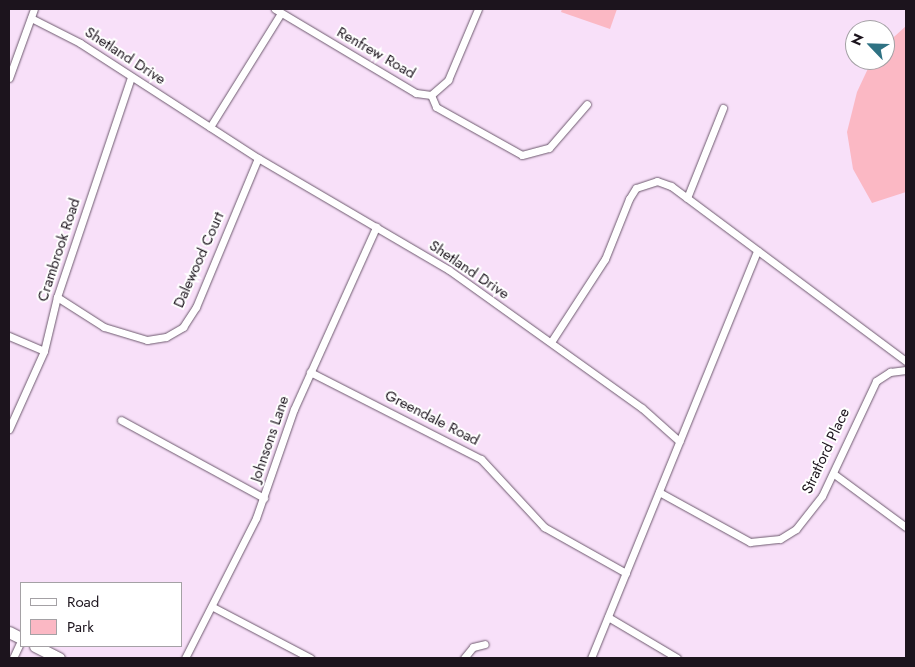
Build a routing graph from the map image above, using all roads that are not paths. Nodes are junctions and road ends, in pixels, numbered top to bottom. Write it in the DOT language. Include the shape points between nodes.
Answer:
graph roads {
  1 [pos="34,9"];
  2 [pos="274,9"];
  3 [pos="478,9"];
  4 [pos="281,13"];
  5 [pos="31,18"];
  6 [pos="131,77"];
  7 [pos="9,78"];
  8 [pos="431,95"];
  9 [pos="587,104"];
  10 [pos="723,108"];
  11 [pos="210,126"];
  12 [pos="258,158"];
  13 [pos="687,198"];
  14 [pos="376,227"];
  15 [pos="757,251"];
  16 [pos="57,297"];
  17 [pos="9,336"];
  18 [pos="551,342"];
  19 [pos="44,351"];
  20 [pos="906,361"];
  21 [pos="906,370"];
  22 [pos="310,372"];
  23 [pos="121,420"];
  24 [pos="9,429"];
  25 [pos="679,441"];
  26 [pos="834,474"];
  27 [pos="659,492"];
  28 [pos="264,498"];
  29 [pos="906,527"];
  30 [pos="626,573"];
  31 [pos="213,607"];
  32 [pos="608,617"];
  33 [pos="9,632"];
  34 [pos="20,639"];
  35 [pos="20,642"];
  36 [pos="485,644"];
  37 [pos="37,647"];
  38 [pos="13,658"];
  39 [pos="59,658"];
  40 [pos="185,658"];
  41 [pos="310,658"];
  42 [pos="464,658"];
  43 [pos="591,658"];
  44 [pos="677,658"];
  1 -- 5 [label="street"];
  2 -- 4 [label="street, Renfrew Road"];
  3 -- 8 [label="street" via="448,80"];
  4 -- 8 [label="street, Renfrew Road" via="416,93"];
  4 -- 11 [label="street"];
  5 -- 6 [label="street, Shetland Drive" via="80,42"];
  5 -- 7 [label="street"];
  6 -- 11 [label="street, Shetland Drive"];
  6 -- 16 [label="street, Crambrook Road"];
  8 -- 9 [label="street" via="436,107 522,155 537,155 549,148"];
  10 -- 13 [label="street"];
  11 -- 12 [label="street, Shetland Drive"];
  12 -- 14 [label="street, Shetland Drive"];
  12 -- 16 [label="street, Dalewood Court" via="196,307 183,326 166,337 140,338 104,327"];
  13 -- 15 [label="street"];
  13 -- 18 [label="street" via="657,181 636,188 605,259"];
  14 -- 18 [label="street, Shetland Drive" via="449,270"];
  14 -- 22 [label="street, Johnsons Lane"];
  15 -- 20 [label="street"];
  15 -- 25 [label="street"];
  16 -- 19 [label="street, Crambrook Road"];
  17 -- 19 [label="street"];
  18 -- 25 [label="street, Shetland Drive" via="642,408"];
  19 -- 24 [label="street, Crambrook Road"];
  21 -- 26 [label="street, Stratford Place" via="890,372 876,381"];
  22 -- 28 [label="street, Johnsons Lane"];
  22 -- 30 [label="street, Greendale Road" via="482,459 544,527"];
  23 -- 28 [label="street"];
  25 -- 27 [label="street"];
  26 -- 27 [label="street, Stratford Place" via="796,529 765,543 736,536"];
  26 -- 29 [label="street"];
  27 -- 30 [label="street"];
  28 -- 31 [label="street, Johnsons Lane"];
  30 -- 32 [label="street"];
  31 -- 40 [label="street, Johnsons Lane"];
  31 -- 41 [label="street"];
  32 -- 43 [label="street"];
  32 -- 44 [label="street"];
  33 -- 34 [label="main road"];
  35 -- 38 [label="street"];
  36 -- 42 [label="street" via="473,647"];
  37 -- 39 [label="main road"];
}
